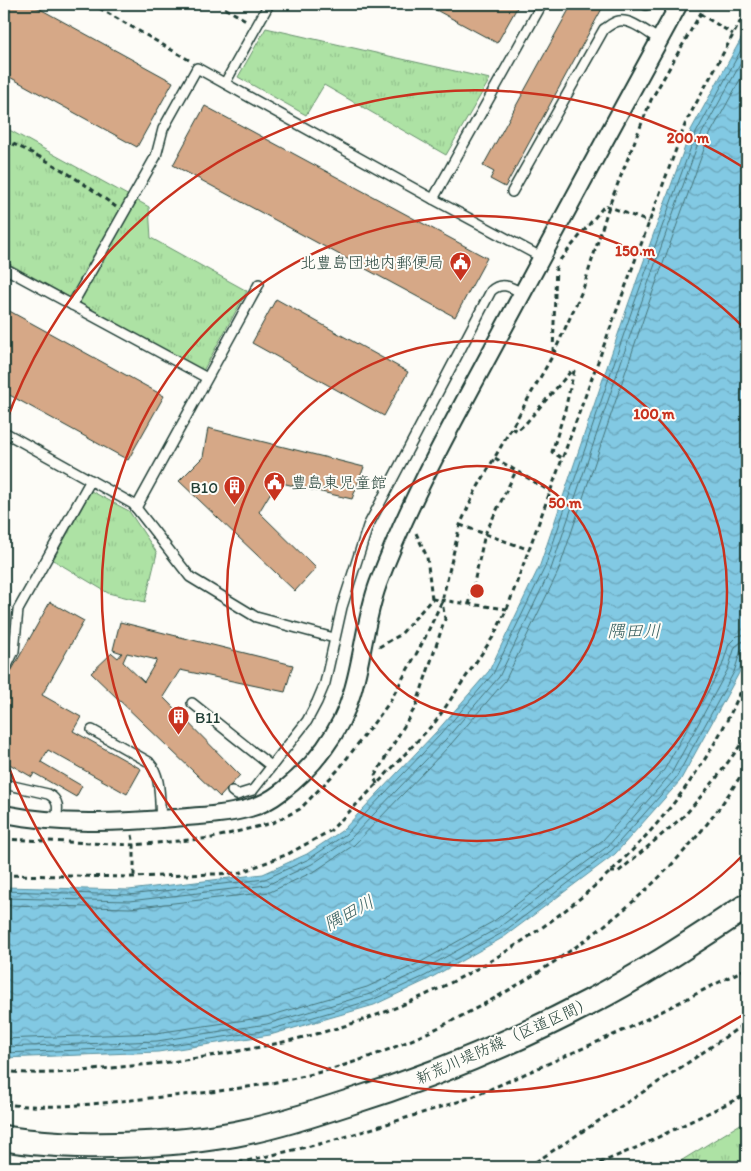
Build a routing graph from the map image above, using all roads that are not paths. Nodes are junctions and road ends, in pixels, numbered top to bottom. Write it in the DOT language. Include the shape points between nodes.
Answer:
graph roads {
  1 [pos="268,4"];
  2 [pos="542,4"];
  3 [pos="679,4"];
  4 [pos="660,40"];
  5 [pos="225,83"];
  6 [pos="512,192"];
  7 [pos="433,199"];
  8 [pos="541,256"];
  9 [pos="4,268"];
  10 [pos="259,284"];
  11 [pos="522,293"];
  12 [pos="72,305"];
  13 [pos="207,378"];
  14 [pos="4,432"];
  15 [pos="91,480"];
  16 [pos="136,508"];
  17 [pos="334,638"];
  18 [pos="4,672"];
  19 [pos="192,703"];
  20 [pos="92,730"];
  21 [pos="271,766"];
  22 [pos="4,784"];
  23 [pos="232,791"];
  24 [pos="4,814"];
  25 [pos="160,819"];
  26 [pos="56,821"];
  27 [pos="747,906"];
  28 [pos="4,1138"];
  1 -- 5 [label="lane"];
  2 -- 7 [label="lane"];
  3 -- 4 [label="street"];
  4 -- 6 [label="lane" via="628,22 613,23 604,29"];
  4 -- 8 [label="street"];
  5 -- 7 [label="lane"];
  5 -- 12 [label="lane" via="197,68 163,129 156,156"];
  7 -- 8 [label="lane"];
  8 -- 11 [label="street"];
  9 -- 12 [label="lane"];
  10 -- 13 [label="lane"];
  11 -- 17 [label="lane" via="501,285 495,287 487,298 374,512 354,566"];
  11 -- 25 [label="street" via="402,524 377,587 354,690 340,724 312,763 268,801 223,814"];
  12 -- 13 [label="lane"];
  13 -- 16 [label="lane"];
  14 -- 15 [label="lane"];
  15 -- 16 [label="lane"];
  15 -- 18 [label="lane" via="18,610 14,651"];
  16 -- 17 [label="lane" via="190,576 256,617"];
  17 -- 21 [label="lane" via="325,683 317,702 307,721"];
  19 -- 21 [label="lane"];
  20 -- 25 [label="lane" via="154,767 158,778"];
  21 -- 23 [label="lane" via="253,790 237,795"];
  22 -- 26 [label="lane" via="53,796 58,805"];
  24 -- 26 [label="street"];
  25 -- 26 [label="street" via="116,823"];
  27 -- 28 [label="street, 新荒川堤防線（区道区間）" via="591,1002 524,1034 450,1068 309,1115 235,1134 159,1143 111,1146"];
}
